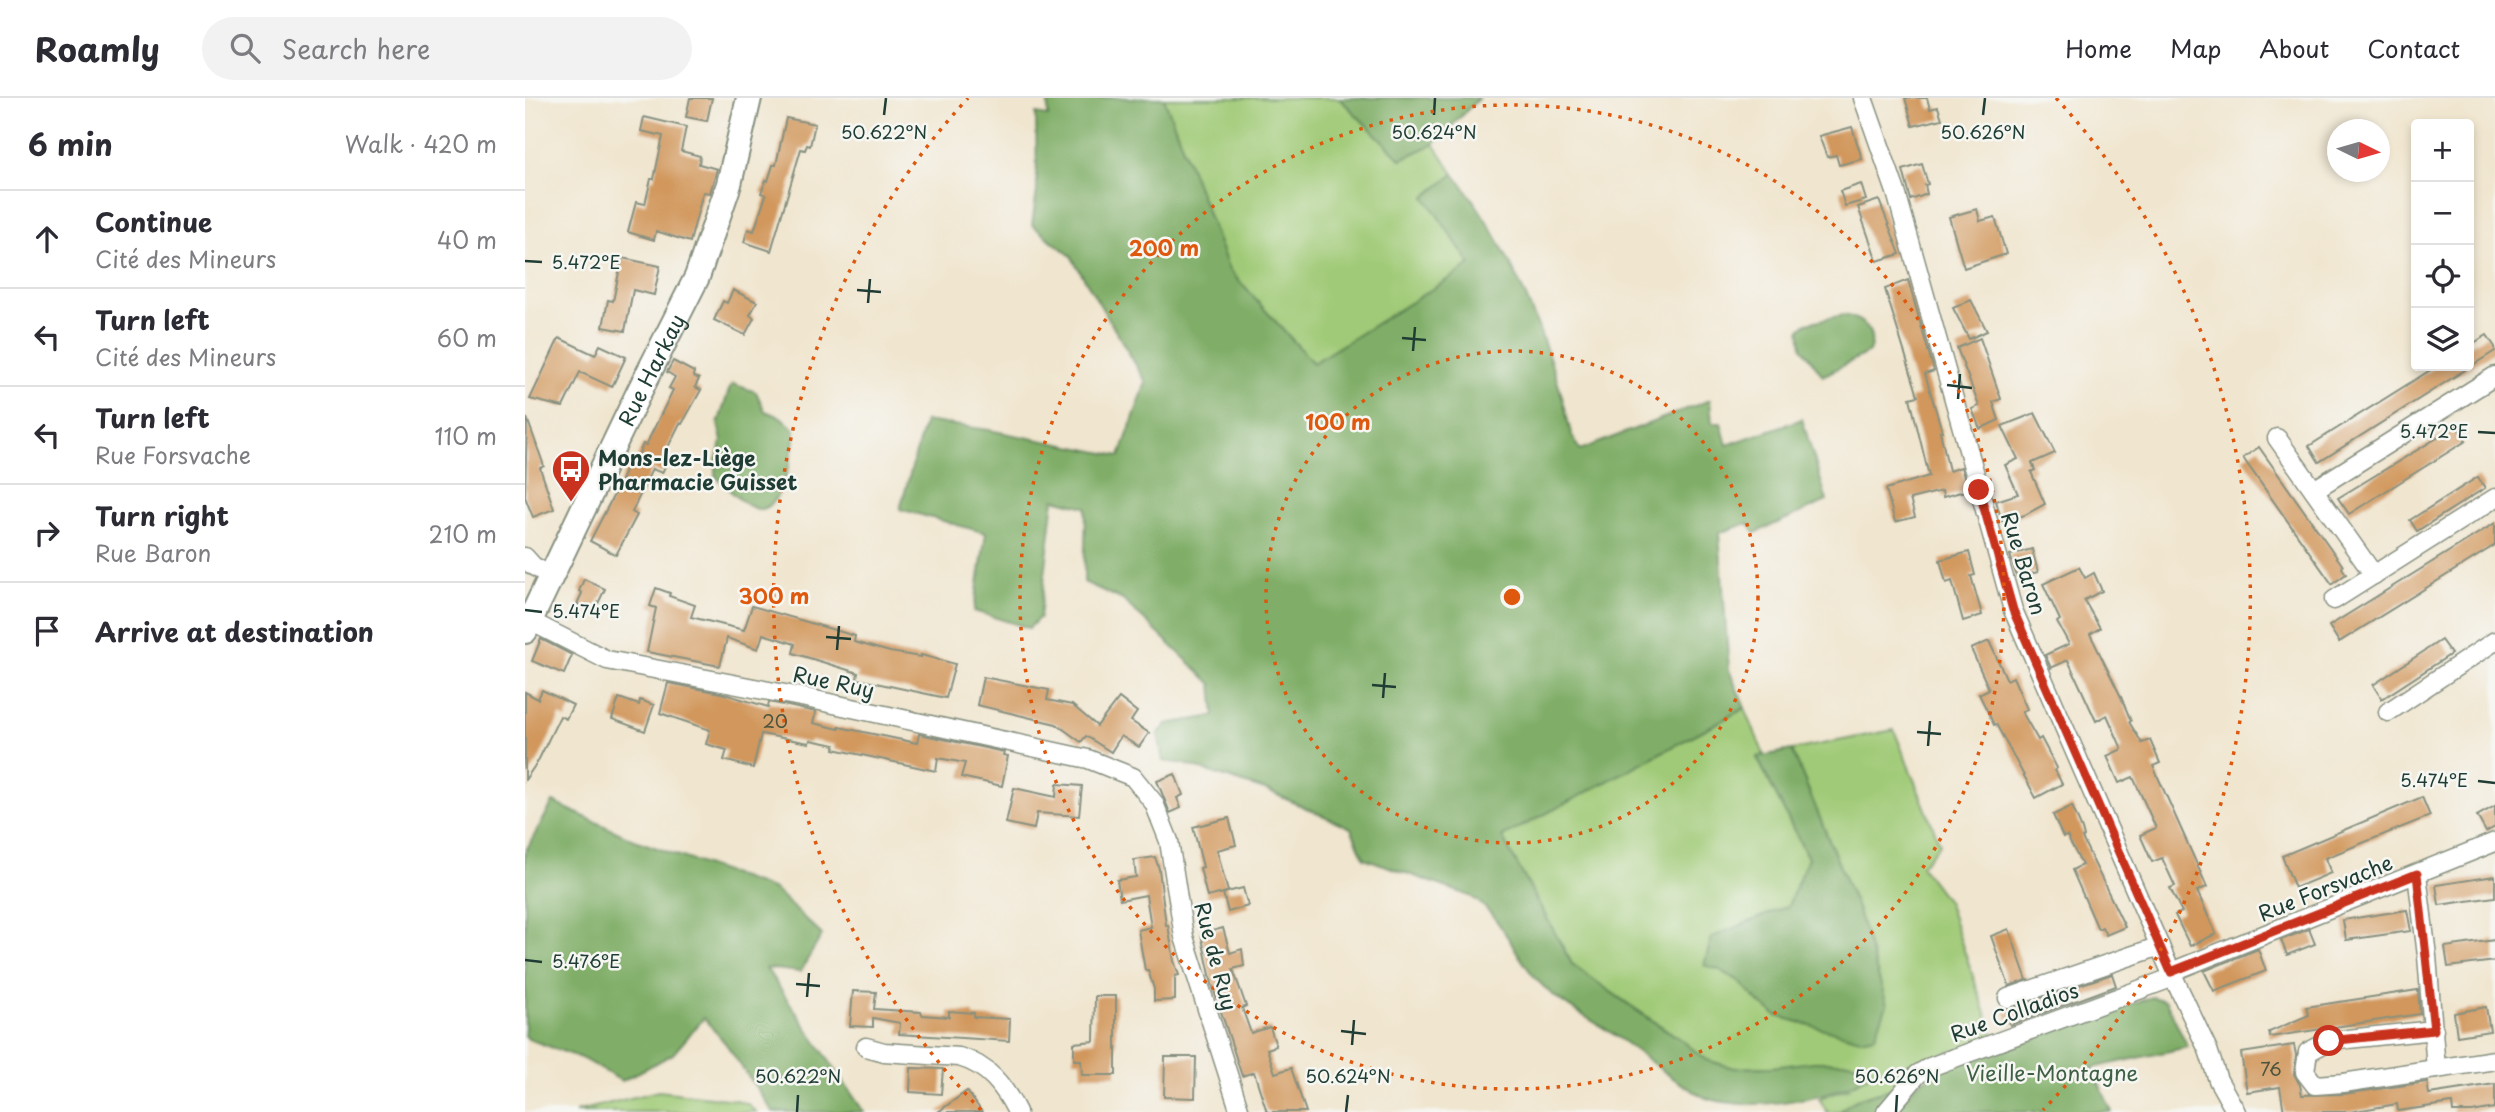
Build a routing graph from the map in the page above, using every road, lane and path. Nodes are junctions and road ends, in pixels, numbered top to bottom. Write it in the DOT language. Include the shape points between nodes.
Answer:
graph roads {
  1 [pos="749,98"];
  2 [pos="1863,98"];
  3 [pos="2495,376"];
  4 [pos="2277,438"];
  5 [pos="2313,490"];
  6 [pos="2495,498"];
  7 [pos="525,558"];
  8 [pos="2374,575"];
  9 [pos="551,576"];
  10 [pos="2334,600"];
  11 [pos="528,626"];
  12 [pos="2495,641"];
  13 [pos="2388,712"];
  14 [pos="1133,777"];
  15 [pos="2495,842"];
  16 [pos="2417,874"];
  17 [pos="2160,946"];
  18 [pos="2173,975"];
  19 [pos="2007,998"];
  20 [pos="2434,1030"];
  21 [pos="866,1047"];
  22 [pos="2495,1060"];
  23 [pos="2436,1069"];
  24 [pos="1017,1112"];
  25 [pos="1240,1112"];
  26 [pos="1886,1112"];
  27 [pos="2237,1112"];
  1 -- 9 [label="street, Rue Harkay" via="729,184 697,277"];
  2 -- 17 [label="street, Rue Baron" via="1896,192 2013,610"];
  3 -- 5 [label="street"];
  4 -- 5 [label="street"];
  5 -- 8 [label="street"];
  6 -- 8 [label="street"];
  7 -- 9 [label="street"];
  8 -- 10 [label="street"];
  9 -- 11 [label="street, Rue Harkay"];
  11 -- 14 [label="street, Rue Ruy" via="607,660 1088,759"];
  12 -- 13 [label="street"];
  14 -- 25 [label="street, Rue de Ruy" via="1154,803 1169,841 1184,937"];
  15 -- 16 [label="street, Rue Forsvache"];
  16 -- 18 [label="street, Rue Forsvache"];
  16 -- 20 [label="street"];
  17 -- 18 [label="street, Rue Baron"];
  17 -- 19 [label="street"];
  18 -- 26 [label="street, Rue Colladios" via="1930,1067"];
  18 -- 27 [label="street, Rue Baron" via="2218,1080"];
  20 -- 23 [label="street"];
  20 -- 23 [label="street" via="2329,1041 2308,1052 2305,1072 2315,1085"];
  21 -- 24 [label="street" via="970,1060 1001,1083"];
  22 -- 23 [label="street"];
}
